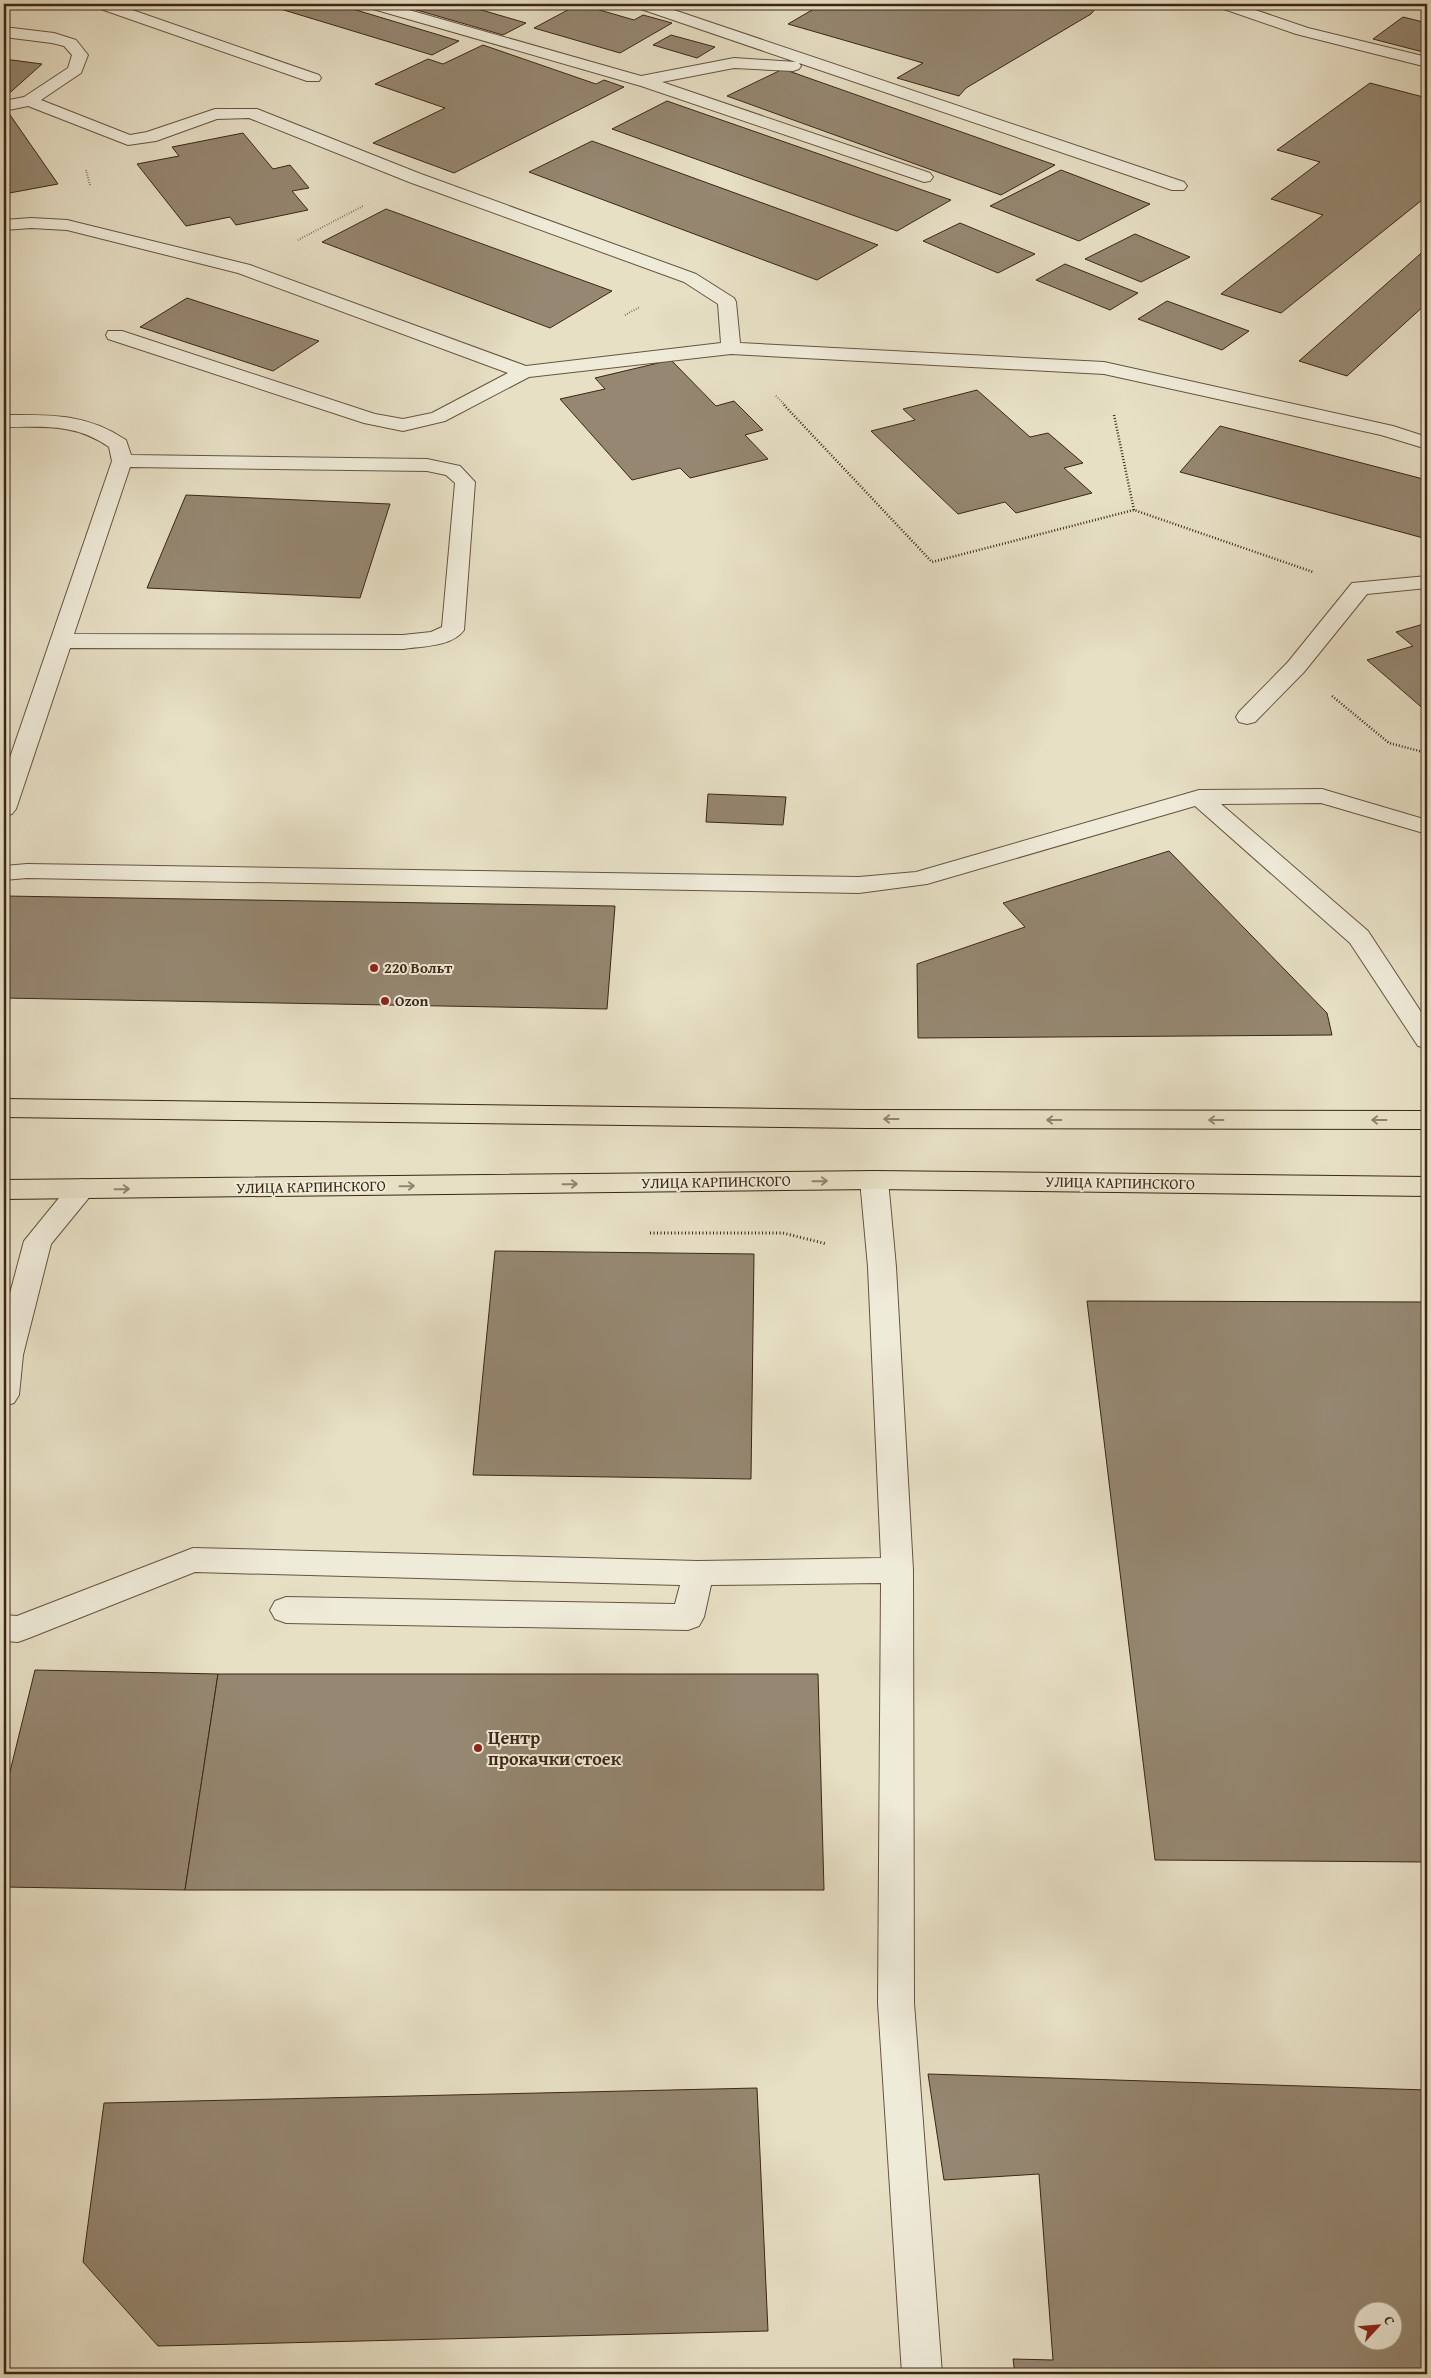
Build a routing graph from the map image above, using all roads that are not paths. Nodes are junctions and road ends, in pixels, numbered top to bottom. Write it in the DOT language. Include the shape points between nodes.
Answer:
graph roads {
  1 [pos="101,4"];
  2 [pos="372,4"];
  3 [pos="641,4"];
  4 [pos="1229,4"];
  5 [pos="4,32"];
  6 [pos="1427,62"];
  7 [pos="824,67"];
  8 [pos="313,78"];
  9 [pos="641,81"];
  10 [pos="29,101"];
  11 [pos="4,106"];
  12 [pos="924,178"];
  13 [pos="1178,186"];
  14 [pos="4,225"];
  15 [pos="115,335"];
  16 [pos="731,348"];
  17 [pos="524,372"];
  18 [pos="4,421"];
  19 [pos="1427,443"];
  20 [pos="122,461"];
  21 [pos="1427,582"];
  22 [pos="60,641"];
  23 [pos="1247,717"];
  24 [pos="1199,797"];
  25 [pos="4,809"];
  26 [pos="1427,827"];
  27 [pos="4,873"];
  28 [pos="1423,1026"];
  29 [pos="4,1108"];
  30 [pos="1427,1120"];
  31 [pos="874,1180"];
  32 [pos="1427,1187"];
  33 [pos="82,1189"];
  34 [pos="4,1190"];
  35 [pos="4,1395"];
  36 [pos="898,1570"];
  37 [pos="698,1573"];
  38 [pos="286,1610"];
  39 [pos="4,1628"];
  40 [pos="922,2374"];
  1 -- 8 [label="lane"];
  2 -- 9 [label="lane"];
  3 -- 7 [label="lane"];
  4 -- 6 [label="lane" via="1302,31"];
  5 -- 10 [label="lane" via="54,38 70,43 80,55 75,70"];
  7 -- 9 [label="lane" via="734,63"];
  7 -- 13 [label="lane"];
  9 -- 12 [label="lane"];
  10 -- 11 [label="lane"];
  10 -- 16 [label="lane" via="128,140 150,137 215,114 251,113 415,178 690,278 727,302"];
  14 -- 17 [label="lane" via="58,224 244,269"];
  15 -- 17 [label="lane" via="372,419 403,425 438,417"];
  16 -- 17 [label="lane"];
  16 -- 19 [label="lane" via="1104,368 1386,430"];
  18 -- 20 [label="lane" via="77,422 106,433 119,444"];
  20 -- 22 [label="lane"];
  20 -- 22 [label="lane" via="427,465 453,470 465,482 453,630 436,638 403,642"];
  21 -- 23 [label="lane" via="1360,588 1296,667"];
  22 -- 25 [label="lane"];
  24 -- 26 [label="lane" via="1322,796"];
  24 -- 27 [label="lane" via="918,879 859,886"];
  24 -- 28 [label="lane" via="1359,937"];
  30 -- 29 [label="main road, one-way" via="866,1119"];
  31 -- 32 [label="main road, УЛИЦА КАРПИНСКОГО"];
  33 -- 31 [label="main road, УЛИЦА КАРПИНСКОГО, one-way"];
  31 -- 36 [label="lane" via="882,1267"];
  33 -- 34 [label="main road, УЛИЦА КАРПИНСКОГО"];
  33 -- 35 [label="lane" via="38,1241 8,1355"];
  36 -- 37 [label="lane"];
  36 -- 40 [label="lane" via="896,2003"];
  37 -- 38 [label="lane" via="688,1617"];
  37 -- 39 [label="lane" via="193,1560 18,1629"];
}
